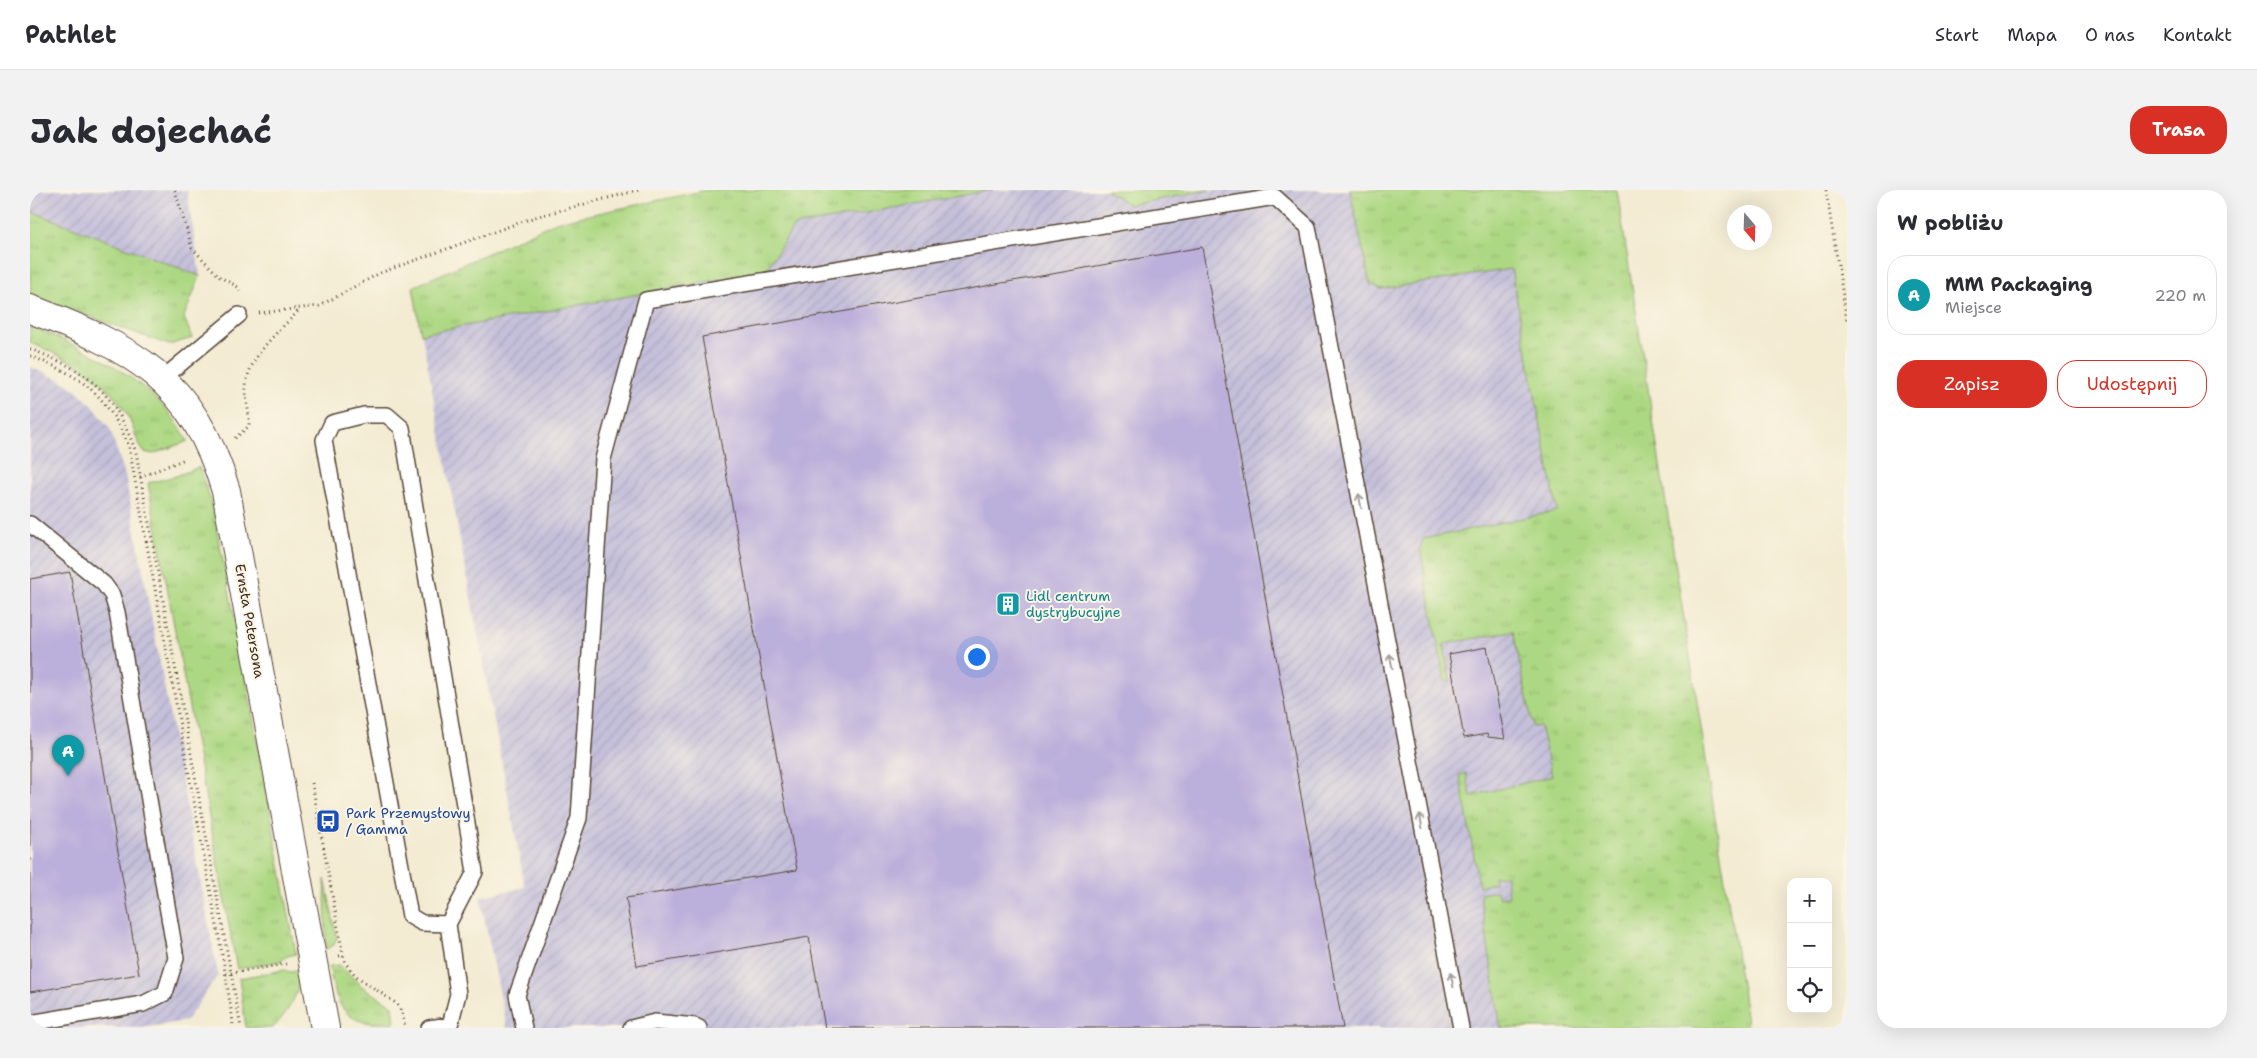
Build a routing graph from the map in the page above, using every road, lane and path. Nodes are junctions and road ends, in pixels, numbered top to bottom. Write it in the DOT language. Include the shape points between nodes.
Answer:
graph roads {
  1 [pos="175,190"];
  2 [pos="639,190"];
  3 [pos="1826,190"];
  4 [pos="301,308"];
  5 [pos="30,309"];
  6 [pos="239,315"];
  7 [pos="1847,320"];
  8 [pos="30,349"];
  9 [pos="30,356"];
  10 [pos="162,379"];
  11 [pos="212,448"];
  12 [pos="135,474"];
  13 [pos="141,477"];
  14 [pos="30,524"];
  15 [pos="312,784"];
  16 [pos="448,924"];
  17 [pos="343,955"];
  18 [pos="30,1023"];
  19 [pos="232,1028"];
  20 [pos="242,1028"];
  21 [pos="325,1028"];
  22 [pos="429,1028"];
  23 [pos="524,1028"];
  24 [pos="631,1028"];
  25 [pos="699,1028"];
  26 [pos="1461,1028"];
  1 -- 6 [label="path" via="192,248 220,277 238,286 245,301"];
  2 -- 4 [label="path" via="535,217 380,273 319,306"];
  3 -- 7 [label="path"];
  4 -- 6 [label="path"];
  4 -- 11 [label="path" via="249,369 245,389 249,426 239,437"];
  5 -- 10 [label="street, Ernsta Petersona" via="113,344"];
  6 -- 10 [label="lane"];
  8 -- 13 [label="path" via="75,369 106,396 128,432"];
  9 -- 12 [label="path" via="72,374 103,402 116,418 124,436"];
  10 -- 11 [label="street, Ernsta Petersona" via="192,412"];
  11 -- 13 [label="path"];
  11 -- 21 [label="street, Ernsta Petersona" via="226,491"];
  12 -- 13 [label="path"];
  12 -- 19 [label="path" via="224,965"];
  13 -- 20 [label="path"];
  14 -- 18 [label="lane" via="104,584 112,595 176,958 165,993 143,1004"];
  15 -- 17 [label="path"];
  16 -- 16 [label="lane" via="475,872 402,428 387,414 364,415 332,424 324,440 410,916 422,923"];
  16 -- 22 [label="lane" via="458,994 450,1024"];
  26 -- 23 [label="lane, one-way" via="1308,227 1275,197 646,300 603,459 580,818 517,995"];
  24 -- 25 [label="lane" via="655,1022"];
}
